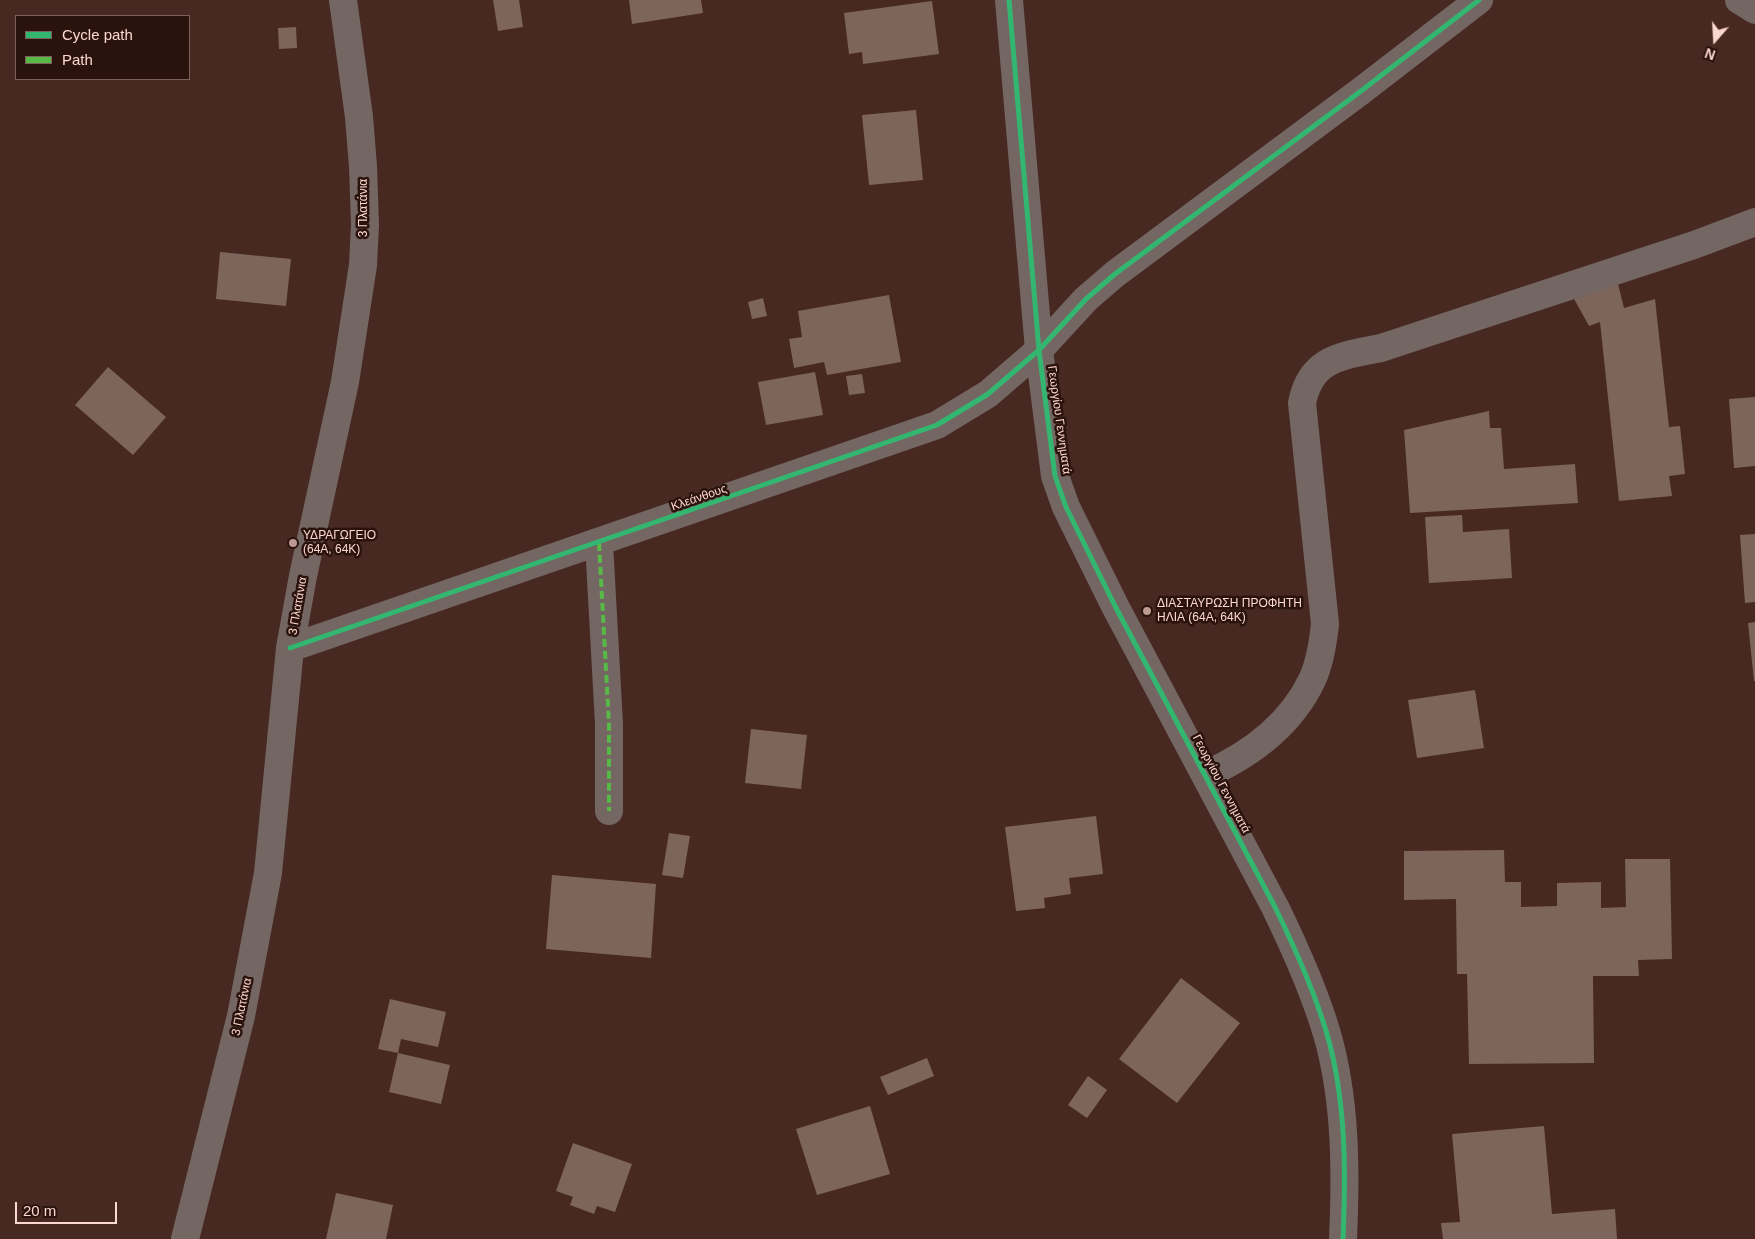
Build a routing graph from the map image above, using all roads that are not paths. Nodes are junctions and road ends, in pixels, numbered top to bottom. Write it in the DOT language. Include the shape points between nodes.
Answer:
graph roads {
  1 [pos="343,0"];
  2 [pos="1008,0"];
  3 [pos="1480,0"];
  4 [pos="1739,0"];
  5 [pos="1755,10"];
  6 [pos="1755,222"];
  7 [pos="1039,350"];
  8 [pos="598,543"];
  9 [pos="290,648"];
  10 [pos="1205,775"];
  11 [pos="609,811"];
  12 [pos="185,1239"];
  13 [pos="1343,1239"];
  1 -- 9 [label="street, 3 Πλατάνια" via="363,166 363,265 344,391"];
  2 -- 7 [label="street, Γεωργίου Γεννηματά"];
  3 -- 7 [label="street, Κλεάνθους" via="1115,274"];
  4 -- 5 [label="street"];
  6 -- 10 [label="street" via="1382,348 1336,357 1322,366 1310,379 1302,403 1325,624 1321,652 1312,680 1290,716 1257,746 1232,763"];
  7 -- 8 [label="street, Κλεάνθους" via="988,394 936,425"];
  7 -- 10 [label="street, Γεωργίου Γεννηματά" via="1054,468 1066,507"];
  8 -- 9 [label="street, Κλεάνθους"];
  8 -- 11 [label="street" via="609,724"];
  9 -- 12 [label="street, 3 Πλατάνια" via="268,873 241,1016"];
  10 -- 13 [label="street, Γεωργίου Γεννηματά" via="1276,907 1296,950 1327,1034 1340,1103 1345,1181"];
}
